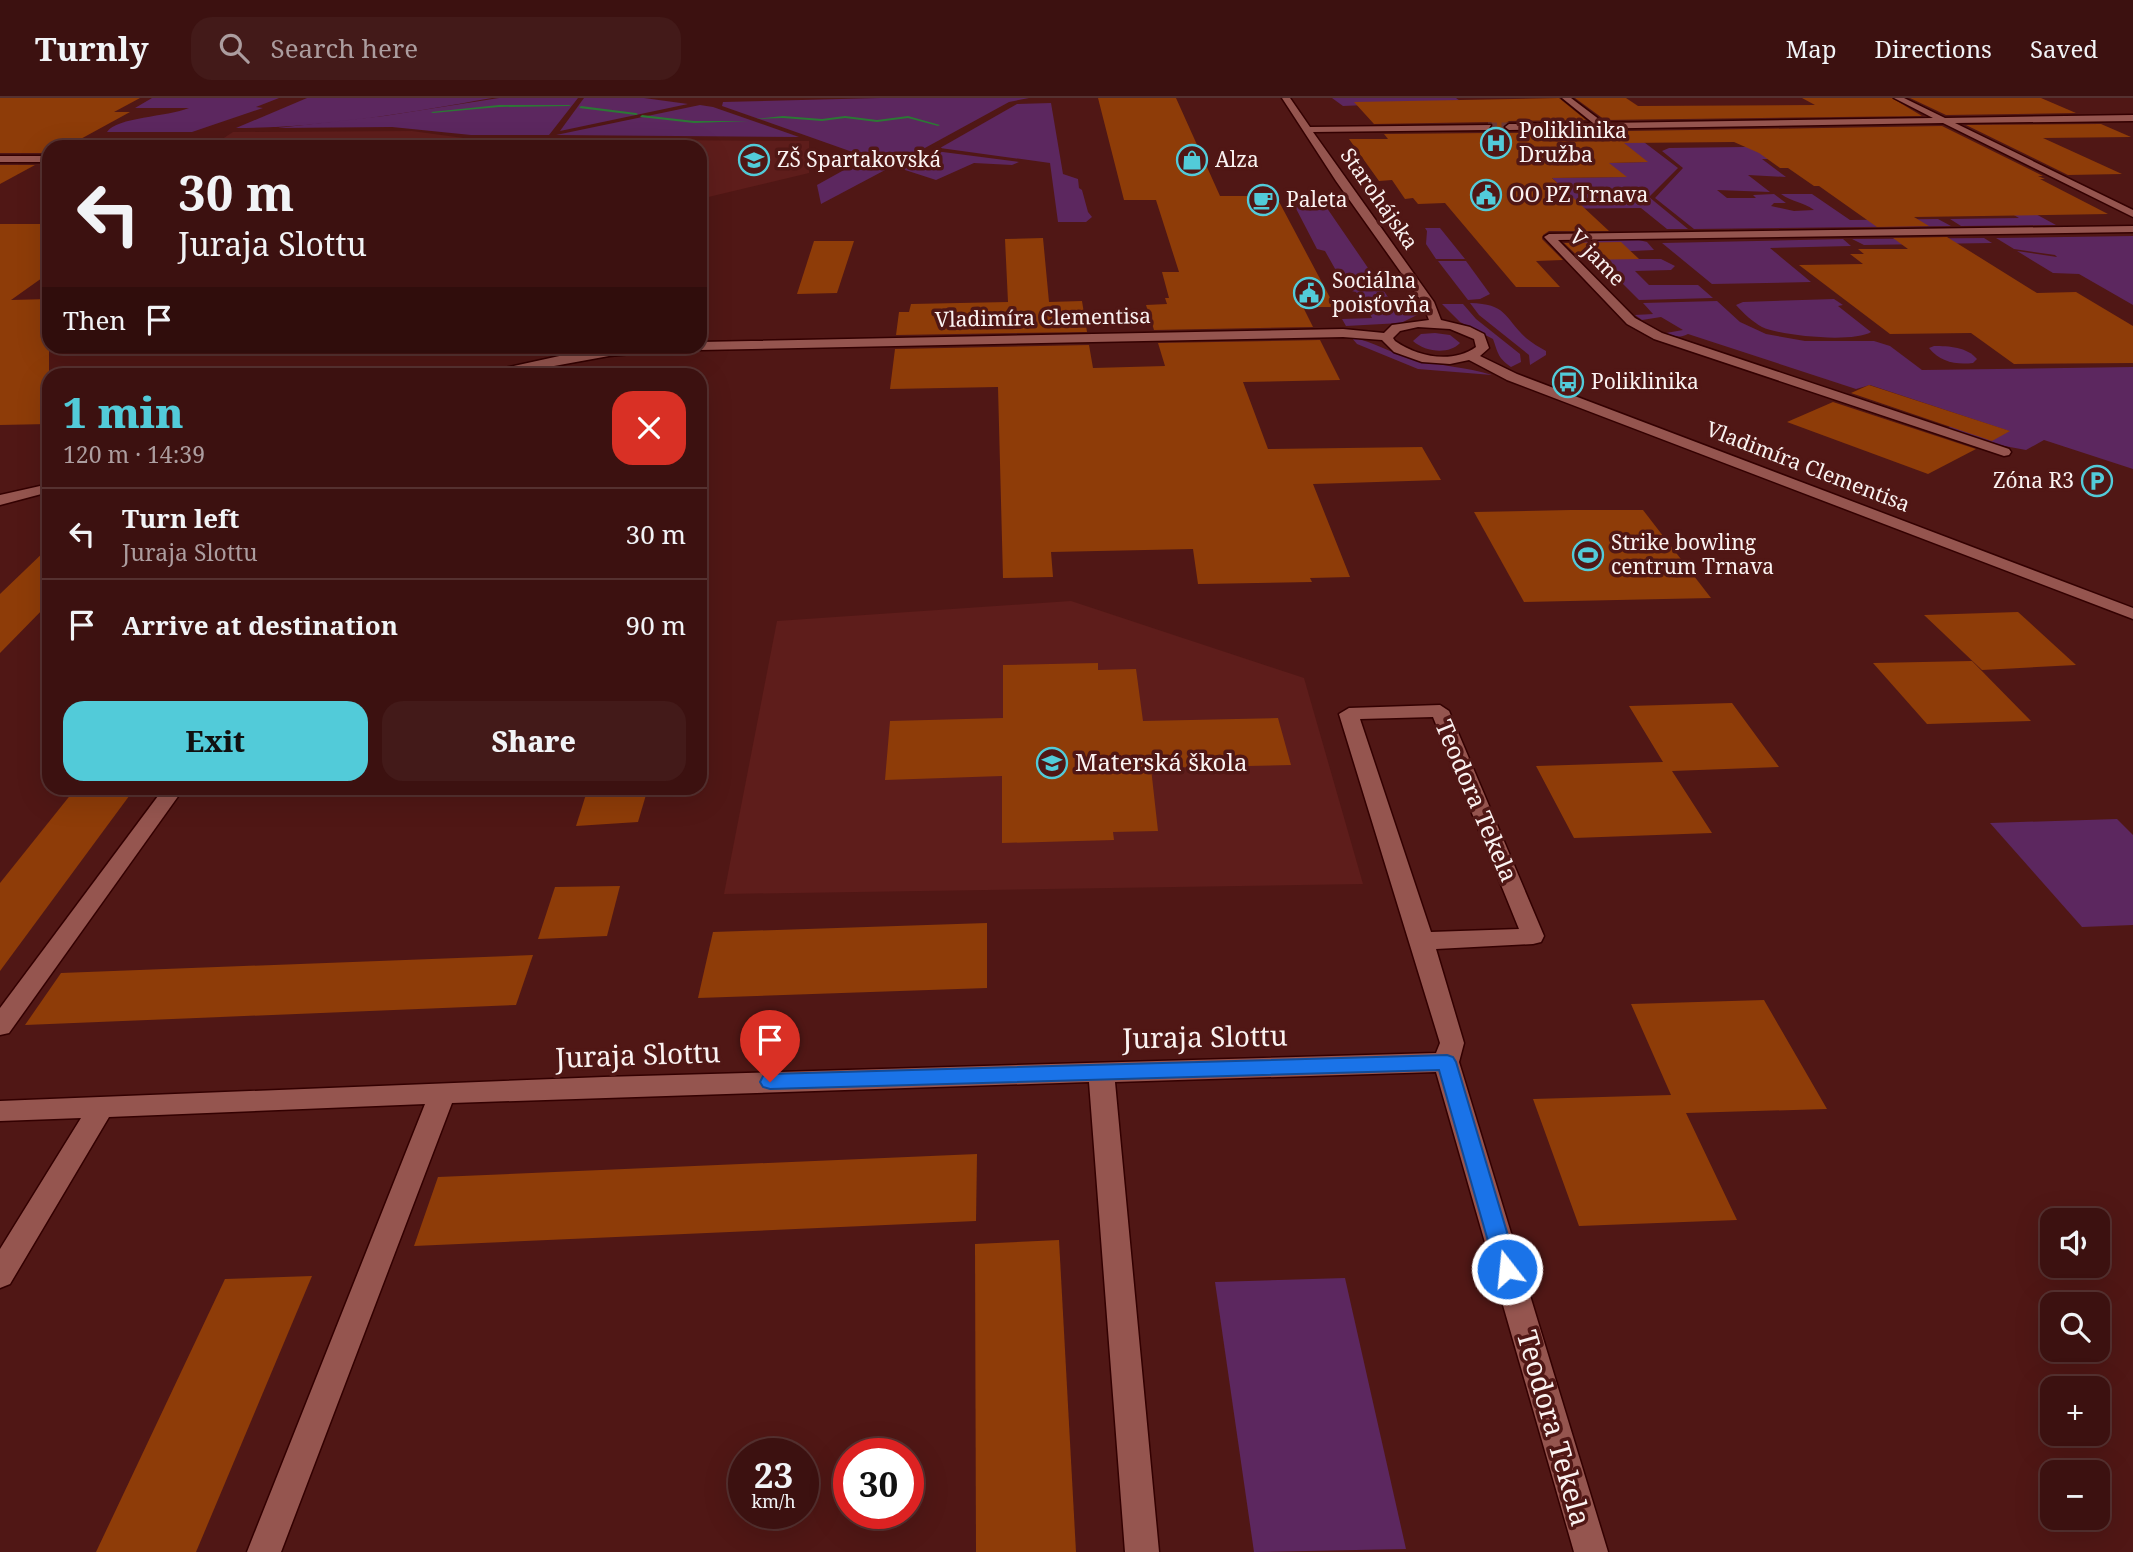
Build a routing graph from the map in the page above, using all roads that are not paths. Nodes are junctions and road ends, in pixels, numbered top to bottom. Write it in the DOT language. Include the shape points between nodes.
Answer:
graph roads {
  1 [pos="1286,98"];
  2 [pos="1566,98"];
  3 [pos="1898,98"];
  4 [pos="2133,118"];
  5 [pos="1945,121"];
  6 [pos="1602,125"];
  7 [pos="1488,127"];
  8 [pos="1509,127"];
  9 [pos="1308,130"];
  10 [pos="0,159"];
  11 [pos="42,159"];
  12 [pos="2133,214"];
  13 [pos="2133,229"];
  14 [pos="1435,323"];
  15 [pos="1387,337"];
  16 [pos="707,346"];
  17 [pos="587,354"];
  18 [pos="1470,356"];
  19 [pos="520,368"];
  20 [pos="2004,452"];
  21 [pos="42,490"];
  22 [pos="0,500"];
  23 [pos="2133,614"];
  24 [pos="169,795"];
  25 [pos="1422,941"];
  26 [pos="0,1026"];
  27 [pos="1447,1062"];
  28 [pos="1101,1071"];
  29 [pos="442,1095"];
  30 [pos="102,1107"];
  31 [pos="0,1111"];
  32 [pos="0,1275"];
  33 [pos="264,1552"];
  34 [pos="1142,1552"];
  35 [pos="1591,1552"];
  1 -- 9 [label="street, Starohájska"];
  2 -- 6 [label="street"];
  3 -- 5 [label="street"];
  4 -- 5 [label="street"];
  5 -- 6 [label="street"];
  5 -- 12 [label="street"];
  6 -- 8 [label="street"];
  7 -- 9 [label="street"];
  9 -- 14 [label="street, Starohájska" via="1428,302"];
  10 -- 11 [label="street"];
  13 -- 20 [label="street, V jame" via="1549,237 1631,321 1658,336"];
  14 -- 15 [label="street" via="1402,326"];
  14 -- 18 [label="street" via="1480,337 1483,348"];
  15 -- 16 [label="street, Vladimíra Clementisa" via="1329,333"];
  15 -- 18 [label="street" via="1397,349 1420,357"];
  17 -- 19 [label="street"];
  18 -- 23 [label="street, Vladimíra Clementisa" via="1512,377"];
  21 -- 22 [label="street"];
  24 -- 26 [label="street"];
  25 -- 25 [label="street, Teodora Tekela" via="1532,936 1440,711 1349,714"];
  25 -- 27 [label="street, Teodora Tekela" via="1452,1043"];
  27 -- 28 [label="street, Juraja Slottu"];
  27 -- 35 [label="street, Teodora Tekela"];
  28 -- 29 [label="street, Juraja Slottu"];
  28 -- 34 [label="street"];
  29 -- 30 [label="street, Juraja Slottu"];
  29 -- 33 [label="street"];
  30 -- 31 [label="street, Juraja Slottu"];
  30 -- 32 [label="street"];
}
